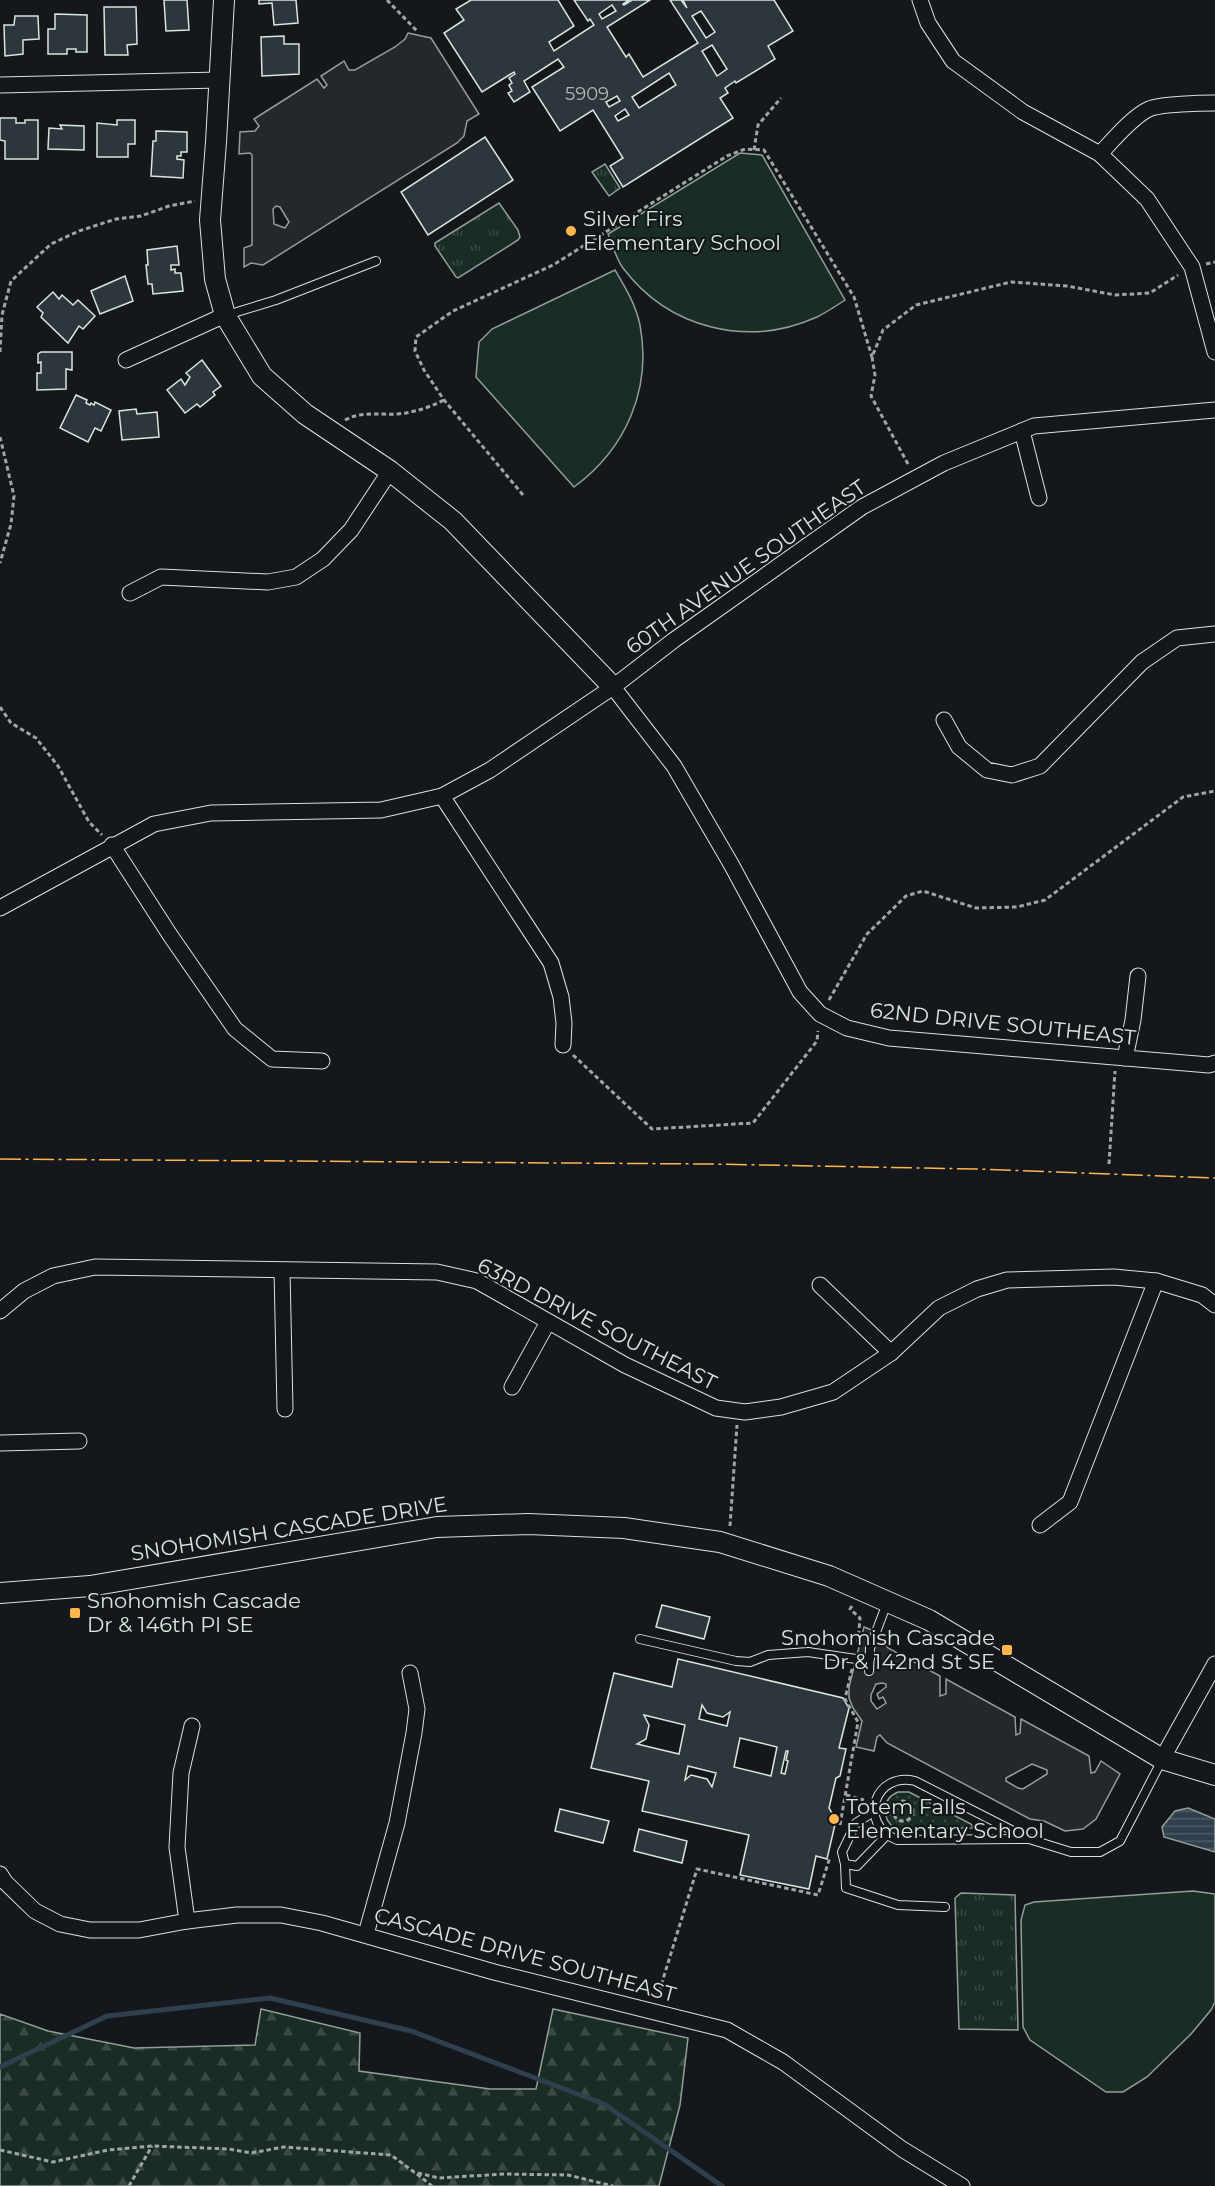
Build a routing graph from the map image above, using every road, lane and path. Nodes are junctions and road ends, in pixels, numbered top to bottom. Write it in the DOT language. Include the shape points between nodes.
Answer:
graph roads {
  1 [pos="224,0"];
  2 [pos="387,0"];
  3 [pos="920,0"];
  4 [pos="418,32"];
  5 [pos="219,81"];
  6 [pos="0,86"];
  7 [pos="781,98"];
  8 [pos="1215,103"];
  9 [pos="754,150"];
  10 [pos="1100,154"];
  11 [pos="212,198"];
  12 [pos="376,261"];
  13 [pos="1192,267"];
  14 [pos="225,315"];
  15 [pos="0,352"];
  16 [pos="1215,352"];
  17 [pos="872,357"];
  18 [pos="126,360"];
  19 [pos="444,399"];
  20 [pos="1215,410"];
  21 [pos="328,429"];
  22 [pos="1022,431"];
  23 [pos="0,437"];
  24 [pos="390,471"];
  25 [pos="915,479"];
  26 [pos="523,495"];
  27 [pos="1038,498"];
  28 [pos="0,563"];
  29 [pos="130,593"];
  30 [pos="1215,634"];
  31 [pos="613,687"];
  32 [pos="0,707"];
  33 [pos="944,720"];
  34 [pos="1215,791"];
  35 [pos="442,796"];
  36 [pos="112,845"];
  37 [pos="0,908"];
  38 [pos="1138,976"];
  39 [pos="820,1014"];
  40 [pos="563,1045"];
  41 [pos="1125,1058"];
  42 [pos="322,1061"];
  43 [pos="1215,1063"];
  44 [pos="1109,1164"];
  45 [pos="282,1271"];
  46 [pos="1156,1281"];
  47 [pos="820,1285"];
  48 [pos="1215,1305"];
  49 [pos="0,1311"];
  50 [pos="548,1322"];
  51 [pos="891,1353"];
  52 [pos="512,1387"];
  53 [pos="285,1409"];
  54 [pos="738,1411"];
  55 [pos="79,1441"];
  56 [pos="0,1443"];
  57 [pos="1040,1525"];
  58 [pos="728,1545"];
  59 [pos="861,1590"];
  60 [pos="0,1593"];
  61 [pos="887,1602"];
  62 [pos="640,1638"];
  63 [pos="854,1658"];
  64 [pos="870,1658"];
  65 [pos="1215,1664"];
  66 [pos="869,1671"];
  67 [pos="410,1674"];
  68 [pos="192,1726"];
  69 [pos="1162,1759"];
  70 [pos="1215,1775"];
  71 [pos="875,1811"];
  72 [pos="907,1820"];
  73 [pos="837,1834"];
  74 [pos="887,1835"];
  75 [pos="1029,1839"];
  76 [pos="831,1854"];
  77 [pos="845,1864"];
  78 [pos="0,1874"];
  79 [pos="945,1907"];
  80 [pos="187,1921"];
  81 [pos="366,1934"];
  82 [pos="647,2009"];
  83 [pos="152,2146"];
  84 [pos="0,2150"];
  85 [pos="414,2172"];
  86 [pos="129,2186"];
  87 [pos="432,2186"];
  88 [pos="613,2186"];
  89 [pos="962,2186"];
  1 -- 5 [label="street"];
  2 -- 4 [label="path"];
  3 -- 10 [label="street" via="928,23 953,61 1023,112"];
  5 -- 6 [label="street"];
  5 -- 11 [label="street"];
  7 -- 9 [label="path" via="758,125"];
  8 -- 10 [label="street" via="1149,109"];
  9 -- 17 [label="path" via="764,150 854,297"];
  9 -- 19 [label="path" via="727,156 553,265 453,311 416,337 415,351"];
  10 -- 13 [label="street" via="1147,199"];
  11 -- 14 [label="street" via="212,261"];
  11 -- 15 [label="path" via="116,219 51,244 11,281 2,315"];
  12 -- 14 [label="lane" via="276,300"];
  13 -- 16 [label="street"];
  13 -- 17 [label="path" via="1150,293 1115,295 1011,282 916,305 883,330"];
  14 -- 18 [label="street"];
  14 -- 21 [label="street" via="262,376"];
  17 -- 25 [label="path" via="872,396"];
  19 -- 21 [label="path" via="425,410 355,415"];
  19 -- 26 [label="path"];
  20 -- 22 [label="street, 60TH AVENUE SOUTHEAST" via="1034,426"];
  21 -- 24 [label="street"];
  22 -- 25 [label="street, 60TH AVENUE SOUTHEAST"];
  22 -- 27 [label="street"];
  23 -- 28 [label="path" via="14,496"];
  24 -- 29 [label="street" via="351,530 323,559 296,577 268,582 161,577"];
  24 -- 31 [label="street" via="453,521"];
  25 -- 31 [label="street, 60TH AVENUE SOUTHEAST" via="862,507"];
  30 -- 33 [label="street" via="1177,638 1143,662 1040,766 1012,775 987,770 959,747"];
  31 -- 35 [label="street" via="490,770"];
  31 -- 39 [label="street, 62ND DRIVE SOUTHEAST" via="674,766 800,992"];
  32 -- 36 [label="path" via="11,723 36,738 58,766 89,822"];
  34 -- 39 [label="path" via="1183,797 1045,900 1017,907 976,908 924,891 906,896 867,934"];
  35 -- 36 [label="street" via="381,810 211,813 154,824"];
  35 -- 40 [label="street" via="551,963 561,997"];
  36 -- 37 [label="street"];
  36 -- 42 [label="street" via="235,1029 272,1059"];
  38 -- 41 [label="street"];
  39 -- 40 [label="path" via="817,1041 753,1123 652,1129"];
  39 -- 41 [label="street, 62ND DRIVE SOUTHEAST" via="847,1028 889,1038"];
  41 -- 43 [label="street, 62ND DRIVE SOUTHEAST"];
  41 -- 44 [label="path" via="1114,1072"];
  45 -- 49 [label="street, 63RD DRIVE SOUTHEAST" via="95,1267 53,1276 24,1291"];
  45 -- 50 [label="street, 63RD DRIVE SOUTHEAST" via="437,1272 477,1281"];
  45 -- 53 [label="street"];
  46 -- 48 [label="street, 63RD DRIVE SOUTHEAST" via="1202,1295"];
  46 -- 51 [label="street, 63RD DRIVE SOUTHEAST" via="1114,1277 1007,1280 977,1288 939,1308"];
  46 -- 57 [label="street" via="1070,1502"];
  47 -- 51 [label="street"];
  50 -- 52 [label="street"];
  50 -- 54 [label="street, 63RD DRIVE SOUTHEAST" via="625,1365 716,1408"];
  51 -- 54 [label="street, 63RD DRIVE SOUTHEAST" via="833,1392 781,1407"];
  54 -- 58 [label="path"];
  55 -- 56 [label="street"];
  58 -- 59 [label="street, SNOHOMISH CASCADE DRIVE" via="829,1576"];
  58 -- 60 [label="street, SNOHOMISH CASCADE DRIVE" via="624,1528 528,1524 437,1527 90,1586"];
  59 -- 61 [label="street, SNOHOMISH CASCADE DRIVE"];
  59 -- 63 [label="path" via="850,1609 860,1618"];
  61 -- 64 [label="lane"];
  61 -- 69 [label="street, SNOHOMISH CASCADE DRIVE" via="929,1620"];
  62 -- 63 [label="lane" via="736,1661 808,1652"];
  63 -- 64 [label="lane"];
  63 -- 73 [label="path" via="845,1699 858,1722"];
  64 -- 66 [label="lane"];
  65 -- 69 [label="street"];
  67 -- 81 [label="street" via="417,1709 414,1733 397,1823"];
  68 -- 80 [label="street" via="181,1773 177,1847"];
  69 -- 70 [label="street, SNOHOMISH CASCADE DRIVE"];
  69 -- 75 [label="lane" via="1120,1840 1100,1852 1071,1852"];
  71 -- 74 [label="lane" via="877,1825"];
  71 -- 75 [label="lane" via="886,1786 907,1779"];
  71 -- 77 [label="lane" via="856,1823 842,1852"];
  72 -- 72 [label="path" via="894,1814 901,1801 912,1806 912,1815"];
  74 -- 75 [label="lane" via="897,1840"];
  74 -- 77 [label="lane" via="857,1866"];
  76 -- 82 [label="path" via="818,1895 697,1869 660,1989"];
  77 -- 79 [label="lane" via="846,1888 898,1905"];
  78 -- 80 [label="street, CASCADE DRIVE SOUTHEAST" via="35,1911 60,1924 90,1930 139,1930"];
  80 -- 81 [label="street, CASCADE DRIVE SOUTHEAST" via="282,1915"];
  81 -- 82 [label="street, CASCADE DRIVE SOUTHEAST" via="494,1972"];
  82 -- 89 [label="street, CASCADE DRIVE SOUTHEAST" via="727,2030 783,2062 902,2149"];
  83 -- 84 [label="path" via="108,2150 53,2162"];
  83 -- 85 [label="path" via="250,2153 284,2147 391,2155"];
  83 -- 86 [label="path"];
  85 -- 87 [label="path"];
  85 -- 88 [label="path" via="439,2178 568,2175"];
}
